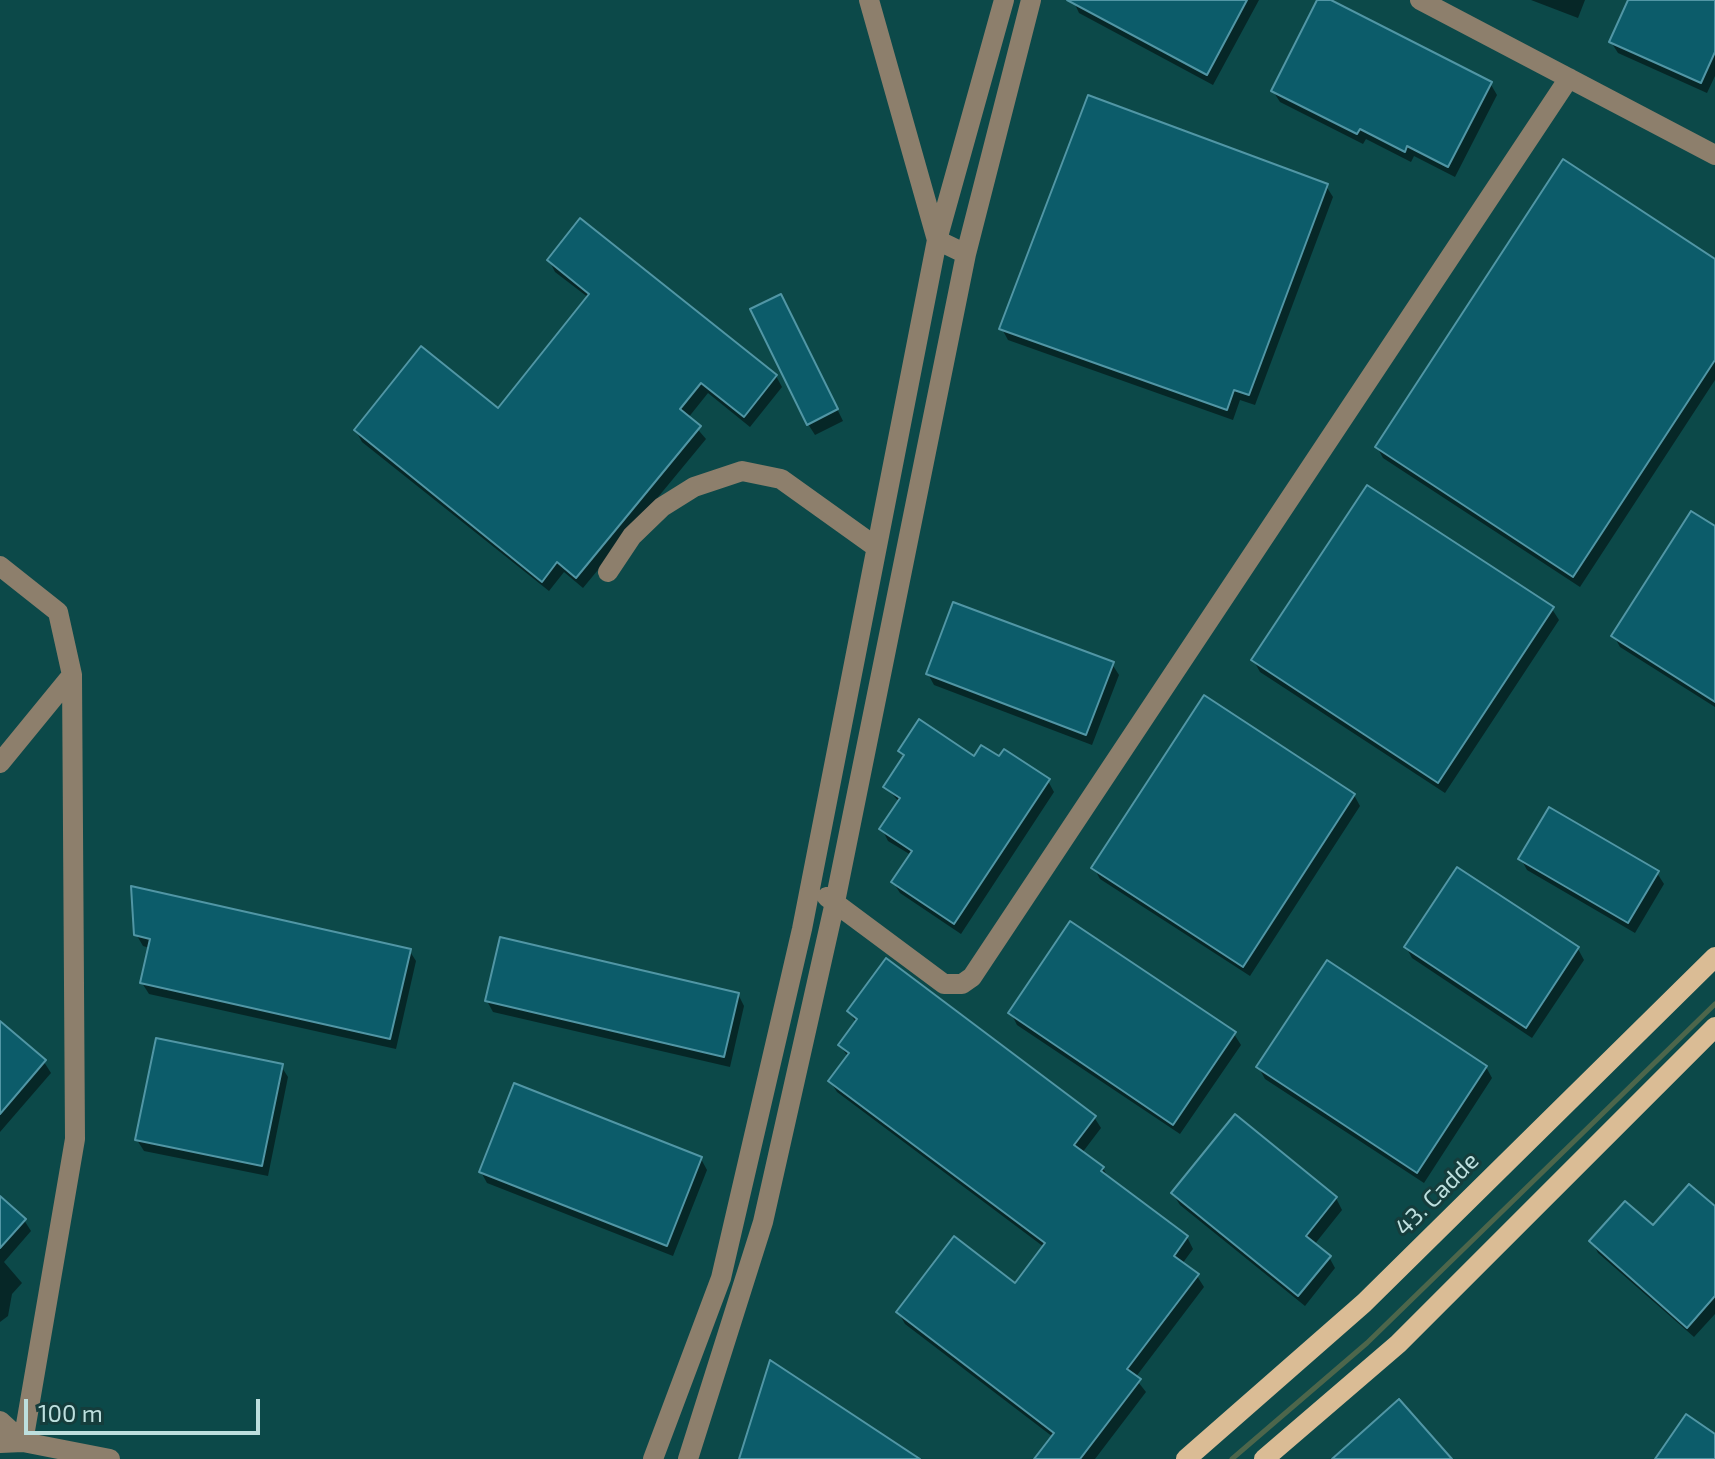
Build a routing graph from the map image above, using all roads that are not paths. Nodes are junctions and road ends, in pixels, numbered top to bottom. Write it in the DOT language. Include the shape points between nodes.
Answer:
graph roads {
  1 [pos="869,0"];
  2 [pos="1004,0"];
  3 [pos="1031,0"];
  4 [pos="1420,0"];
  5 [pos="1569,78"];
  6 [pos="1715,155"];
  7 [pos="937,240"];
  8 [pos="966,254"];
  9 [pos="876,547"];
  10 [pos="0,566"];
  11 [pos="608,572"];
  12 [pos="72,675"];
  13 [pos="0,763"];
  14 [pos="810,888"];
  15 [pos="835,902"];
  16 [pos="1715,957"];
  17 [pos="1715,1027"];
  18 [pos="0,1421"];
  19 [pos="23,1442"];
  20 [pos="0,1443"];
  21 [pos="110,1459"];
  22 [pos="653,1459"];
  23 [pos="688,1459"];
  24 [pos="1186,1459"];
  25 [pos="1264,1459"];
  1 -- 7 [label="street"];
  2 -- 7 [label="street"];
  3 -- 8 [label="street"];
  4 -- 5 [label="street"];
  5 -- 6 [label="street"];
  5 -- 15 [label="street" via="972,977 962,984 944,984"];
  7 -- 8 [label="street"];
  7 -- 9 [label="street"];
  8 -- 15 [label="street"];
  9 -- 11 [label="street" via="781,479 742,471 702,483 662,507 632,536"];
  9 -- 14 [label="street"];
  10 -- 12 [label="street" via="58,612"];
  12 -- 13 [label="street"];
  12 -- 19 [label="street" via="75,1139"];
  14 -- 15 [label="street"];
  14 -- 22 [label="street" via="721,1278"];
  15 -- 23 [label="street" via="763,1222"];
  16 -- 24 [label="main road, 43. Cadde" via="1364,1303"];
  17 -- 25 [label="main road" via="1398,1344"];
  18 -- 19 [label="street"];
  19 -- 20 [label="street"];
  19 -- 21 [label="street"];
}
